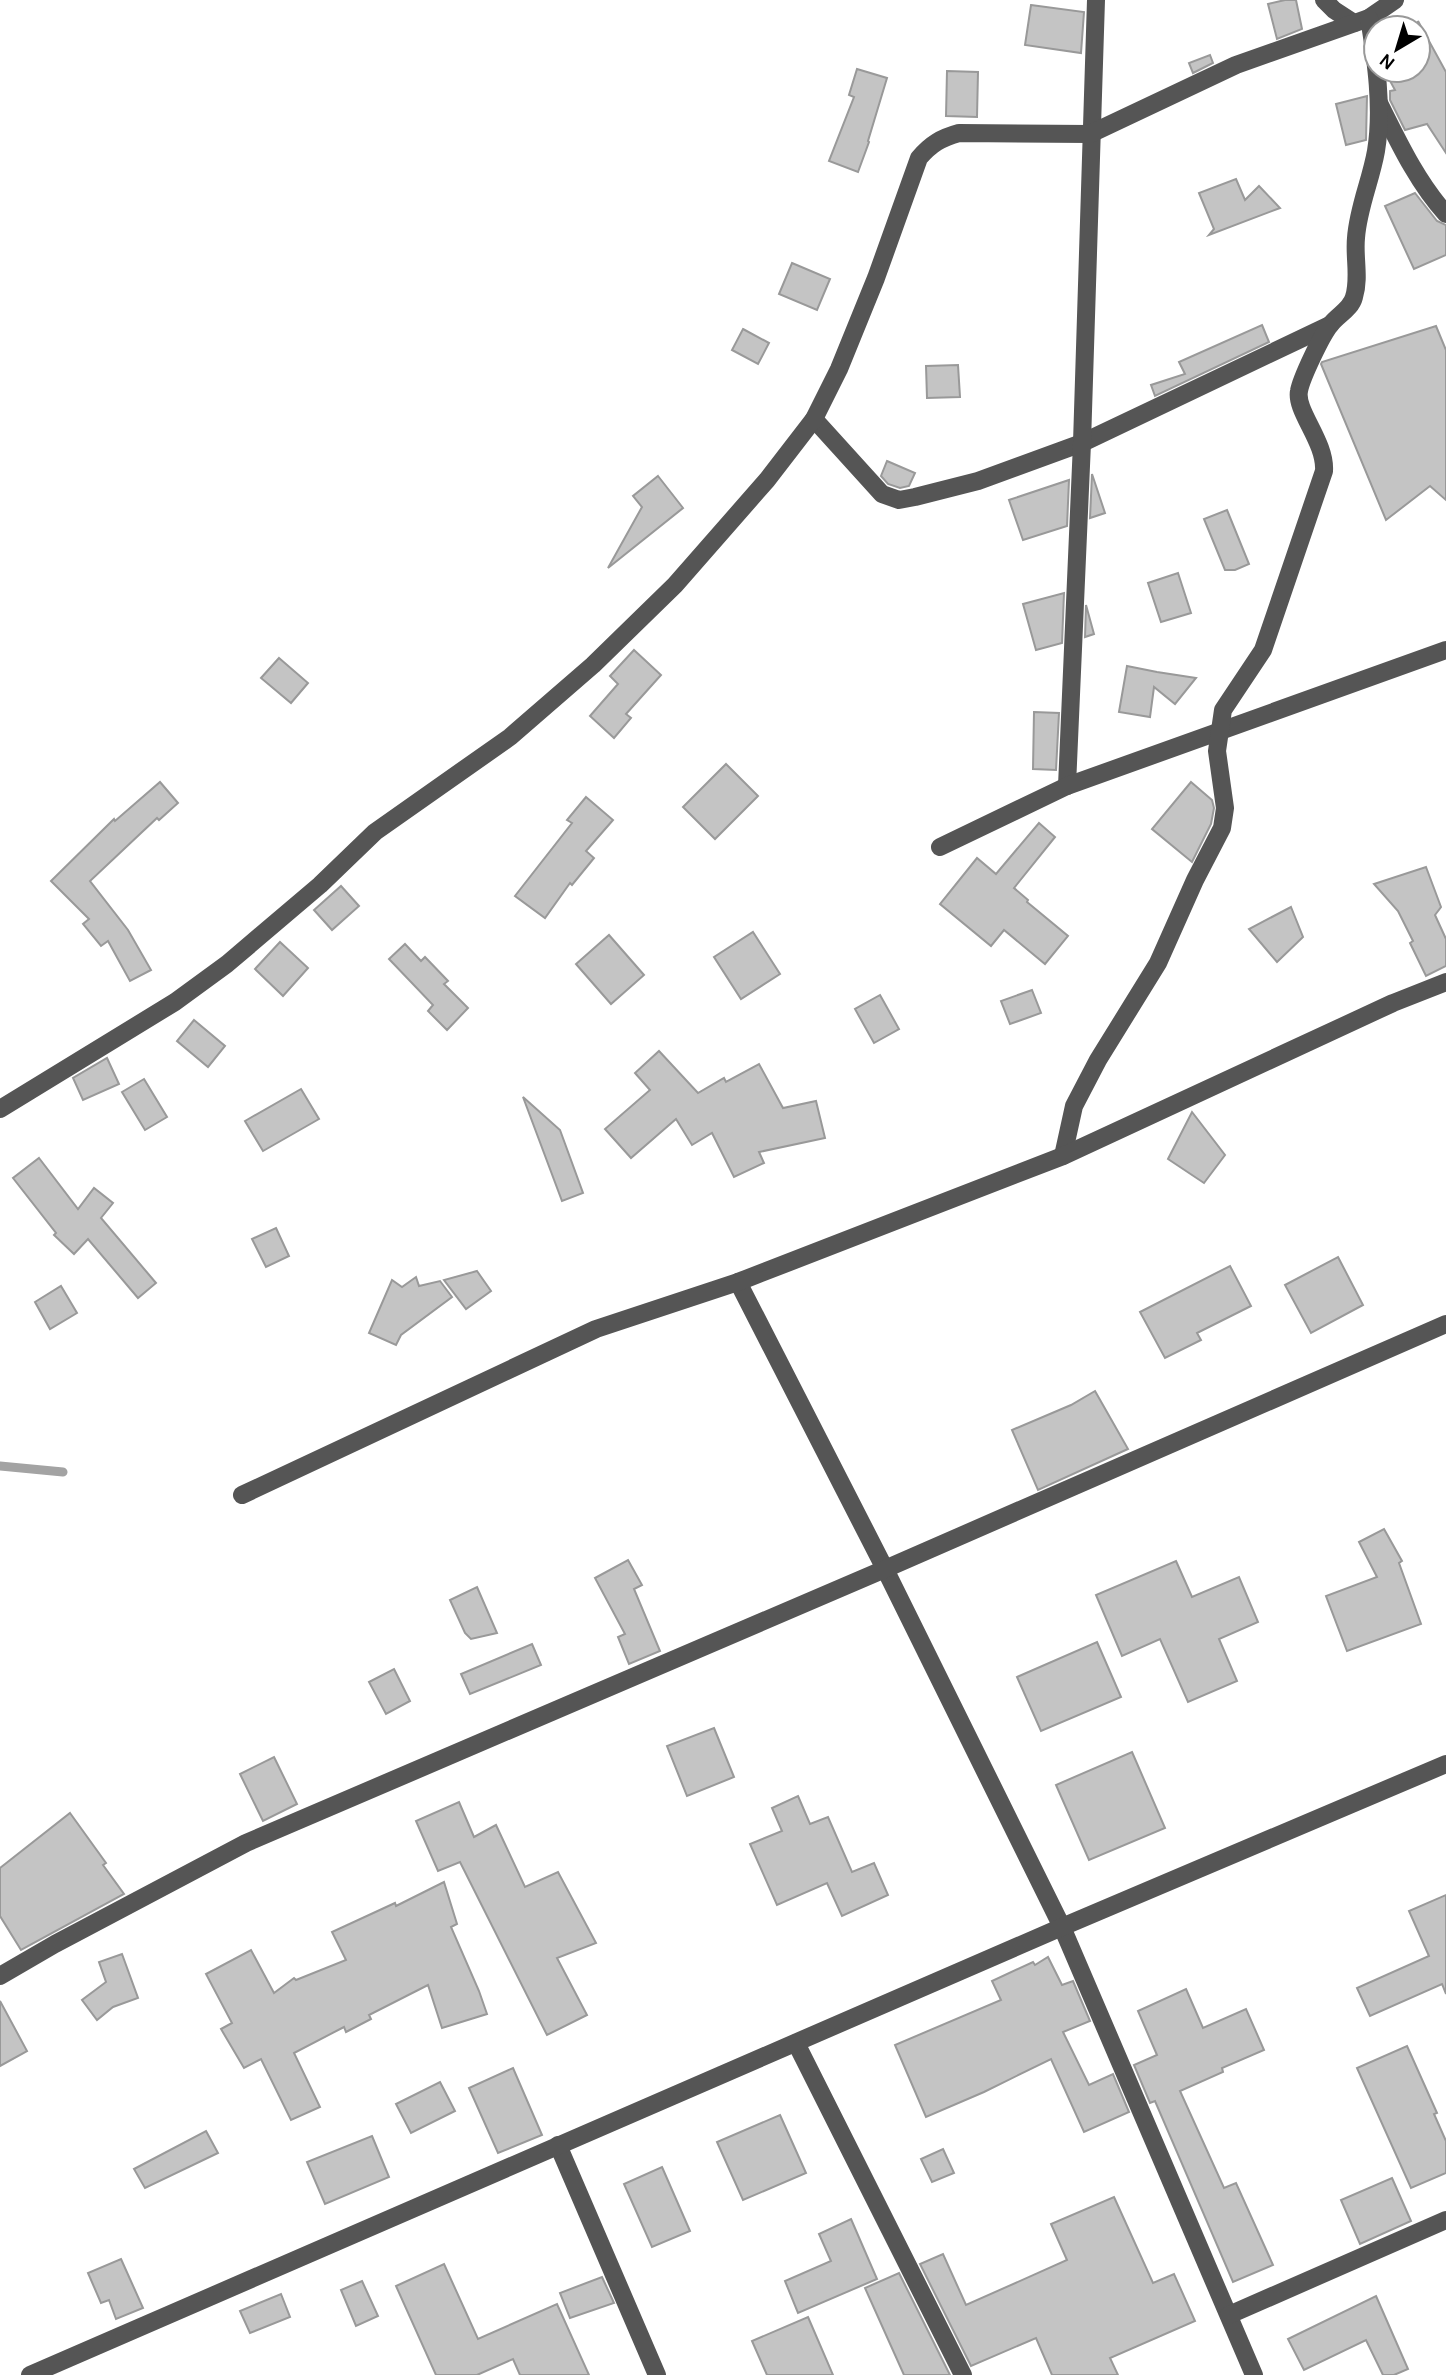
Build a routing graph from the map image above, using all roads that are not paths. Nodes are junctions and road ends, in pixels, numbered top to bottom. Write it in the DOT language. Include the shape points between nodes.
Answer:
graph roads {
  1 [pos="1096,0"];
  2 [pos="1324,0"];
  3 [pos="1395,0"];
  4 [pos="1361,21"];
  5 [pos="1378,100"];
  6 [pos="1090,134"];
  7 [pos="1446,214"];
  8 [pos="1329,326"];
  9 [pos="814,419"];
  10 [pos="1082,443"];
  11 [pos="1446,650"];
  12 [pos="1221,732"];
  13 [pos="1068,786"];
  14 [pos="940,847"];
  15 [pos="1446,982"];
  16 [pos="0,1109"];
  17 [pos="1063,1156"];
  18 [pos="738,1282"];
  19 [pos="1446,1324"];
  20 [pos="242,1495"];
  21 [pos="885,1569"];
  22 [pos="1446,1764"];
  23 [pos="1062,1927"];
  24 [pos="0,1976"];
  25 [pos="796,2043"];
  26 [pos="558,2145"];
  27 [pos="1446,2220"];
  28 [pos="1229,2315"];
  29 [pos="30,2375"];
  30 [pos="657,2375"];
  31 [pos="963,2375"];
  32 [pos="1254,2375"];
  1 -- 6 [label="street"];
  2 -- 4 [label="street" via="1334,10"];
  3 -- 4 [label="street"];
  4 -- 5 [label="street" via="1374,47"];
  4 -- 6 [label="street" via="1236,65"];
  5 -- 7 [label="street" via="1402,148"];
  5 -- 8 [label="street" via="1376,150 1356,238 1354,298"];
  6 -- 9 [label="street" via="959,133 929,147 919,158 876,278"];
  6 -- 10 [label="street"];
  8 -- 10 [label="street"];
  8 -- 12 [label="street" via="1298,392 1321,449 1324,471 1263,650 1223,710"];
  9 -- 10 [label="street" via="882,494 899,500 960,487"];
  9 -- 16 [label="street" via="675,585 510,737 375,832 320,885 175,1002"];
  10 -- 13 [label="street"];
  11 -- 12 [label="street"];
  12 -- 13 [label="street"];
  12 -- 17 [label="street" via="1217,751 1225,808 1222,828 1158,964 1074,1106"];
  13 -- 14 [label="street"];
  15 -- 17 [label="street"];
  17 -- 18 [label="street"];
  18 -- 20 [label="street" via="597,1329"];
  18 -- 21 [label="street"];
  19 -- 21 [label="street"];
  21 -- 23 [label="street"];
  21 -- 24 [label="street" via="246,1843"];
  22 -- 23 [label="street"];
  23 -- 25 [label="street"];
  23 -- 28 [label="street"];
  25 -- 26 [label="street"];
  25 -- 31 [label="street"];
  26 -- 29 [label="street"];
  26 -- 30 [label="street"];
  27 -- 28 [label="street"];
  28 -- 32 [label="street"];
}
